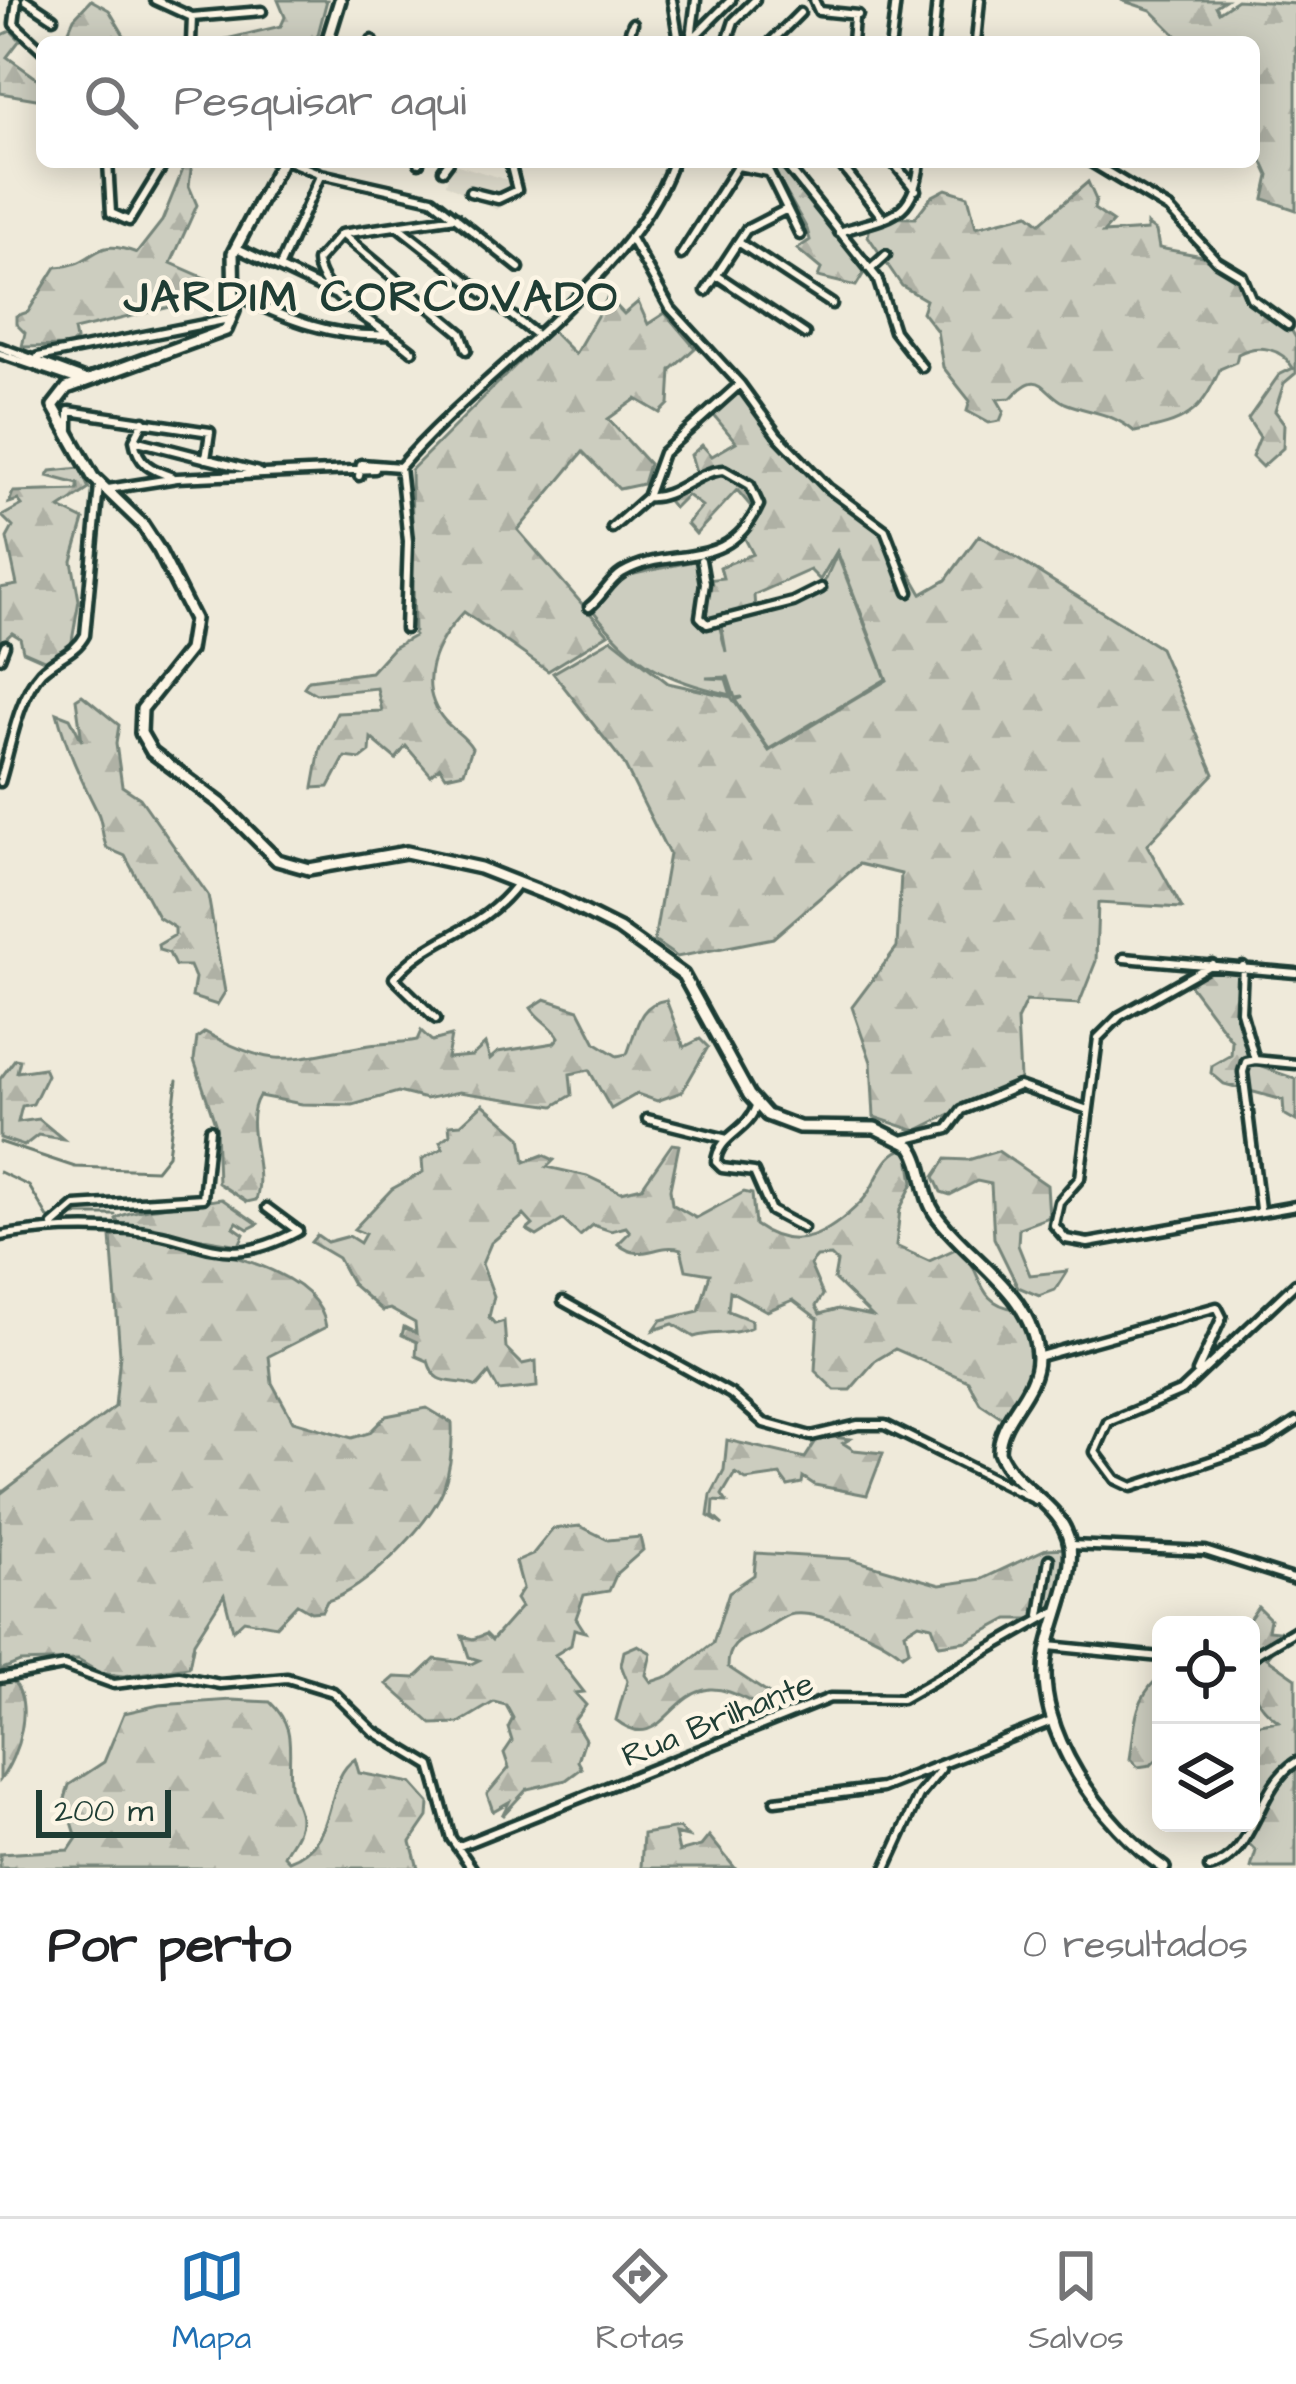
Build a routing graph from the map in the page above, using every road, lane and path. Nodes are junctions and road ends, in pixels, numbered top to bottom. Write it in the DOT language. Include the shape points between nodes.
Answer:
graph roads {
  1 [pos="16,0"];
  2 [pos="26,0"];
  3 [pos="155,0"];
  4 [pos="340,0"];
  5 [pos="672,0"];
  6 [pos="696,0"];
  7 [pos="754,0"];
  8 [pos="814,0"];
  9 [pos="896,0"];
  10 [pos="937,0"];
  11 [pos="980,0"];
  12 [pos="729,1"];
  13 [pos="262,10"];
  14 [pos="800,13"];
  15 [pos="192,17"];
  16 [pos="53,18"];
  17 [pos="694,20"];
  18 [pos="633,23"];
  19 [pos="711,23"];
  20 [pos="191,36"];
  21 [pos="329,36"];
  22 [pos="628,36"];
  23 [pos="678,36"];
  24 [pos="691,36"];
  25 [pos="696,36"];
  26 [pos="729,36"];
  27 [pos="777,36"];
  28 [pos="852,36"];
  29 [pos="892,36"];
  30 [pos="934,36"];
  31 [pos="977,36"];
  32 [pos="36,44"];
  33 [pos="108,168"];
  34 [pos="162,168"];
  35 [pos="276,168"];
  36 [pos="276,168"];
  37 [pos="306,168"];
  38 [pos="512,168"];
  39 [pos="670,168"];
  40 [pos="736,168"];
  41 [pos="754,168"];
  42 [pos="766,168"];
  43 [pos="789,168"];
  44 [pos="843,168"];
  45 [pos="898,168"];
  46 [pos="919,168"];
  47 [pos="1101,168"];
  48 [pos="768,172"];
  49 [pos="321,174"];
  50 [pos="916,190"];
  51 [pos="470,192"];
  52 [pos="787,209"];
  53 [pos="456,217"];
  54 [pos="882,217"];
  55 [pos="409,226"];
  56 [pos="399,228"];
  57 [pos="839,232"];
  58 [pos="341,234"];
  59 [pos="800,236"];
  60 [pos="410,237"];
  61 [pos="630,237"];
  62 [pos="738,242"];
  63 [pos="236,247"];
  64 [pos="886,255"];
  65 [pos="681,256"];
  66 [pos="280,266"];
  67 [pos="519,268"];
  68 [pos="871,270"];
  69 [pos="716,276"];
  70 [pos="706,291"];
  71 [pos="233,294"];
  72 [pos="337,295"];
  73 [pos="832,304"];
  74 [pos="230,319"];
  75 [pos="1288,326"];
  76 [pos="534,333"];
  77 [pos="393,334"];
  78 [pos="805,334"];
  79 [pos="466,350"];
  80 [pos="0,351"];
  81 [pos="412,351"];
  82 [pos="38,357"];
  83 [pos="922,367"];
  84 [pos="86,382"];
  85 [pos="740,384"];
  86 [pos="144,421"];
  87 [pos="70,438"];
  88 [pos="134,440"];
  89 [pos="206,459"];
  90 [pos="400,467"];
  91 [pos="267,475"];
  92 [pos="176,478"];
  93 [pos="102,487"];
  94 [pos="647,497"];
  95 [pos="612,528"];
  96 [pos="700,559"];
  97 [pos="820,588"];
  98 [pos="909,592"];
  99 [pos="590,607"];
  100 [pos="405,629"];
  101 [pos="5,645"];
  102 [pos="0,658"];
  103 [pos="0,782"];
  104 [pos="518,883"];
  105 [pos="1124,958"];
  106 [pos="1212,964"];
  107 [pos="1243,966"];
  108 [pos="1296,973"];
  109 [pos="436,1019"];
  110 [pos="1255,1060"];
  111 [pos="1296,1064"];
  112 [pos="756,1106"];
  113 [pos="1088,1110"];
  114 [pos="647,1119"];
  115 [pos="210,1129"];
  116 [pos="727,1139"];
  117 [pos="902,1140"];
  118 [pos="1296,1206"];
  119 [pos="267,1208"];
  120 [pos="1260,1209"];
  121 [pos="53,1225"];
  122 [pos="803,1228"];
  123 [pos="0,1236"];
  124 [pos="1296,1283"];
  125 [pos="563,1301"];
  126 [pos="1037,1357"];
  127 [pos="1195,1376"];
  128 [pos="1296,1422"];
  129 [pos="1048,1505"];
  130 [pos="1070,1545"];
  131 [pos="1049,1559"];
  132 [pos="1296,1580"];
  133 [pos="1054,1612"];
  134 [pos="1040,1615"];
  135 [pos="1296,1630"];
  136 [pos="1049,1646"];
  137 [pos="1260,1652"];
  138 [pos="1152,1656"];
  139 [pos="0,1678"];
  140 [pos="1054,1720"];
  141 [pos="1296,1762"];
  142 [pos="944,1766"];
  143 [pos="775,1802"];
  144 [pos="457,1847"];
  145 [pos="472,1868"];
  146 [pos="886,1868"];
  147 [pos="1164,1868"];
  148 [pos="1209,1868"];
  1 -- 32 [label="street" via="14,24"];
  2 -- 16 [label="street"];
  3 -- 15 [label="street"];
  4 -- 21 [label="main road"];
  5 -- 23 [label="street"];
  6 -- 17 [label="street"];
  7 -- 26 [label="street"];
  8 -- 28 [label="street" via="819,10 856,16"];
  9 -- 29 [label="street"];
  10 -- 30 [label="street"];
  11 -- 31 [label="street"];
  12 -- 19 [label="street"];
  13 -- 15 [label="street"];
  14 -- 27 [label="street"];
  15 -- 20 [label="street"];
  17 -- 19 [label="street"];
  17 -- 24 [label="street"];
  18 -- 22 [label="street"];
  19 -- 25 [label="street"];
  33 -- 34 [label="street" via="109,207 120,221 136,216"];
  35 -- 63 [label="main road"];
  36 -- 74 [label="main road" via="228,258"];
  37 -- 49 [label="street"];
  38 -- 51 [label="street" via="517,190 498,200"];
  39 -- 61 [label="street"];
  40 -- 65 [label="street"];
  41 -- 48 [label="street"];
  42 -- 48 [label="street"];
  43 -- 57 [label="street"];
  44 -- 54 [label="street"];
  45 -- 50 [label="street"];
  46 -- 50 [label="street"];
  47 -- 75 [label="street" via="1169,209"];
  48 -- 52 [label="street"];
  49 -- 53 [label="street" via="432,199"];
  49 -- 66 [label="street"];
  50 -- 54 [label="street" via="901,212"];
  52 -- 59 [label="street"];
  52 -- 62 [label="street" via="754,223"];
  53 -- 55 [label="street"];
  53 -- 67 [label="street"];
  54 -- 57 [label="street"];
  55 -- 56 [label="street"];
  55 -- 60 [label="street"];
  56 -- 58 [label="street"];
  56 -- 60 [label="street"];
  57 -- 68 [label="street"];
  58 -- 72 [label="street" via="316,265"];
  58 -- 79 [label="street" via="461,333"];
  60 -- 76 [label="street"];
  61 -- 76 [label="street"];
  61 -- 85 [label="street" via="670,308"];
  62 -- 69 [label="street"];
  62 -- 73 [label="street"];
  63 -- 66 [label="street"];
  63 -- 71 [label="main road"];
  64 -- 68 [label="street"];
  66 -- 72 [label="street"];
  68 -- 83 [label="street" via="894,332"];
  69 -- 70 [label="street"];
  69 -- 78 [label="street"];
  71 -- 74 [label="main road"];
  71 -- 77 [label="street" via="298,324"];
  72 -- 77 [label="street"];
  74 -- 82 [label="street"];
  74 -- 84 [label="main road" via="209,338"];
  76 -- 90 [label="street"];
  77 -- 81 [label="street"];
  80 -- 84 [label="street"];
  80 -- 84 [label="street"];
  84 -- 87 [label="main road" via="62,392 53,406"];
  85 -- 94 [label="street" via="663,453"];
  85 -- 98 [label="street" via="828,488 885,530"];
  86 -- 87 [label="street" via="69,411"];
  86 -- 88 [label="street"];
  86 -- 89 [label="street" via="210,432"];
  87 -- 93 [label="main road"];
  88 -- 89 [label="street"];
  88 -- 92 [label="street" via="142,464"];
  89 -- 91 [label="street"];
  90 -- 91 [label="street"];
  90 -- 100 [label="street" via="409,541"];
  91 -- 92 [label="street"];
  92 -- 93 [label="street"];
  93 -- 103 [label="street" via="85,635 32,686"];
  93 -- 104 [label="main road" via="142,524 194,619 194,640 142,709 140,734 160,761 294,867 406,851"];
  94 -- 95 [label="street"];
  94 -- 96 [label="street" via="718,470 750,484 758,510"];
  96 -- 97 [label="street" via="706,624"];
  96 -- 99 [label="street" via="627,571"];
  101 -- 102 [label="street"];
  104 -- 109 [label="street" via="501,906 430,946 394,980"];
  104 -- 112 [label="main road" via="592,915 671,964"];
  105 -- 106 [label="street"];
  106 -- 107 [label="street"];
  106 -- 113 [label="street" via="1105,1029 1094,1052"];
  107 -- 108 [label="street"];
  107 -- 110 [label="street" via="1240,1011"];
  110 -- 111 [label="street"];
  110 -- 120 [label="street" via="1243,1072"];
  112 -- 116 [label="street" via="750,1122"];
  112 -- 117 [label="main road" via="790,1126 858,1125"];
  113 -- 117 [label="street" via="1019,1086 958,1113 943,1131"];
  113 -- 120 [label="street" via="1080,1178 1054,1214 1066,1239 1088,1244"];
  114 -- 116 [label="street"];
  115 -- 121 [label="street" via="203,1198 75,1206"];
  116 -- 122 [label="street" via="715,1155 718,1165 754,1172 771,1211"];
  117 -- 126 [label="main road" via="918,1156 928,1204 1009,1292"];
  118 -- 120 [label="street"];
  119 -- 121 [label="street" via="298,1231 250,1254"];
  121 -- 123 [label="street"];
  124 -- 127 [label="street"];
  125 -- 129 [label="street" via="731,1394 764,1423 823,1436 885,1426"];
  126 -- 127 [label="street" via="1217,1307 1222,1317"];
  126 -- 129 [label="main road" via="999,1452"];
  127 -- 128 [label="street" via="1176,1395 1108,1422 1095,1452 1115,1479 1149,1484 1264,1443"];
  129 -- 130 [label="main road"];
  130 -- 132 [label="street" via="1205,1550"];
  130 -- 133 [label="main road"];
  131 -- 134 [label="street"];
  133 -- 134 [label="street, Rua Brilhante"];
  133 -- 136 [label="main road"];
  134 -- 144 [label="street, Rua Brilhante" via="902,1699 830,1698"];
  135 -- 137 [label="street"];
  136 -- 138 [label="street"];
  136 -- 140 [label="main road"];
  139 -- 144 [label="street" via="64,1666 114,1684 284,1678 333,1692 373,1731 431,1766"];
  140 -- 142 [label="street"];
  140 -- 147 [label="main road" via="1122,1834"];
  141 -- 148 [label="street" via="1277,1776 1234,1855"];
  142 -- 143 [label="street" via="882,1788"];
  142 -- 146 [label="street" via="920,1796"];
  144 -- 145 [label="street"];
}
